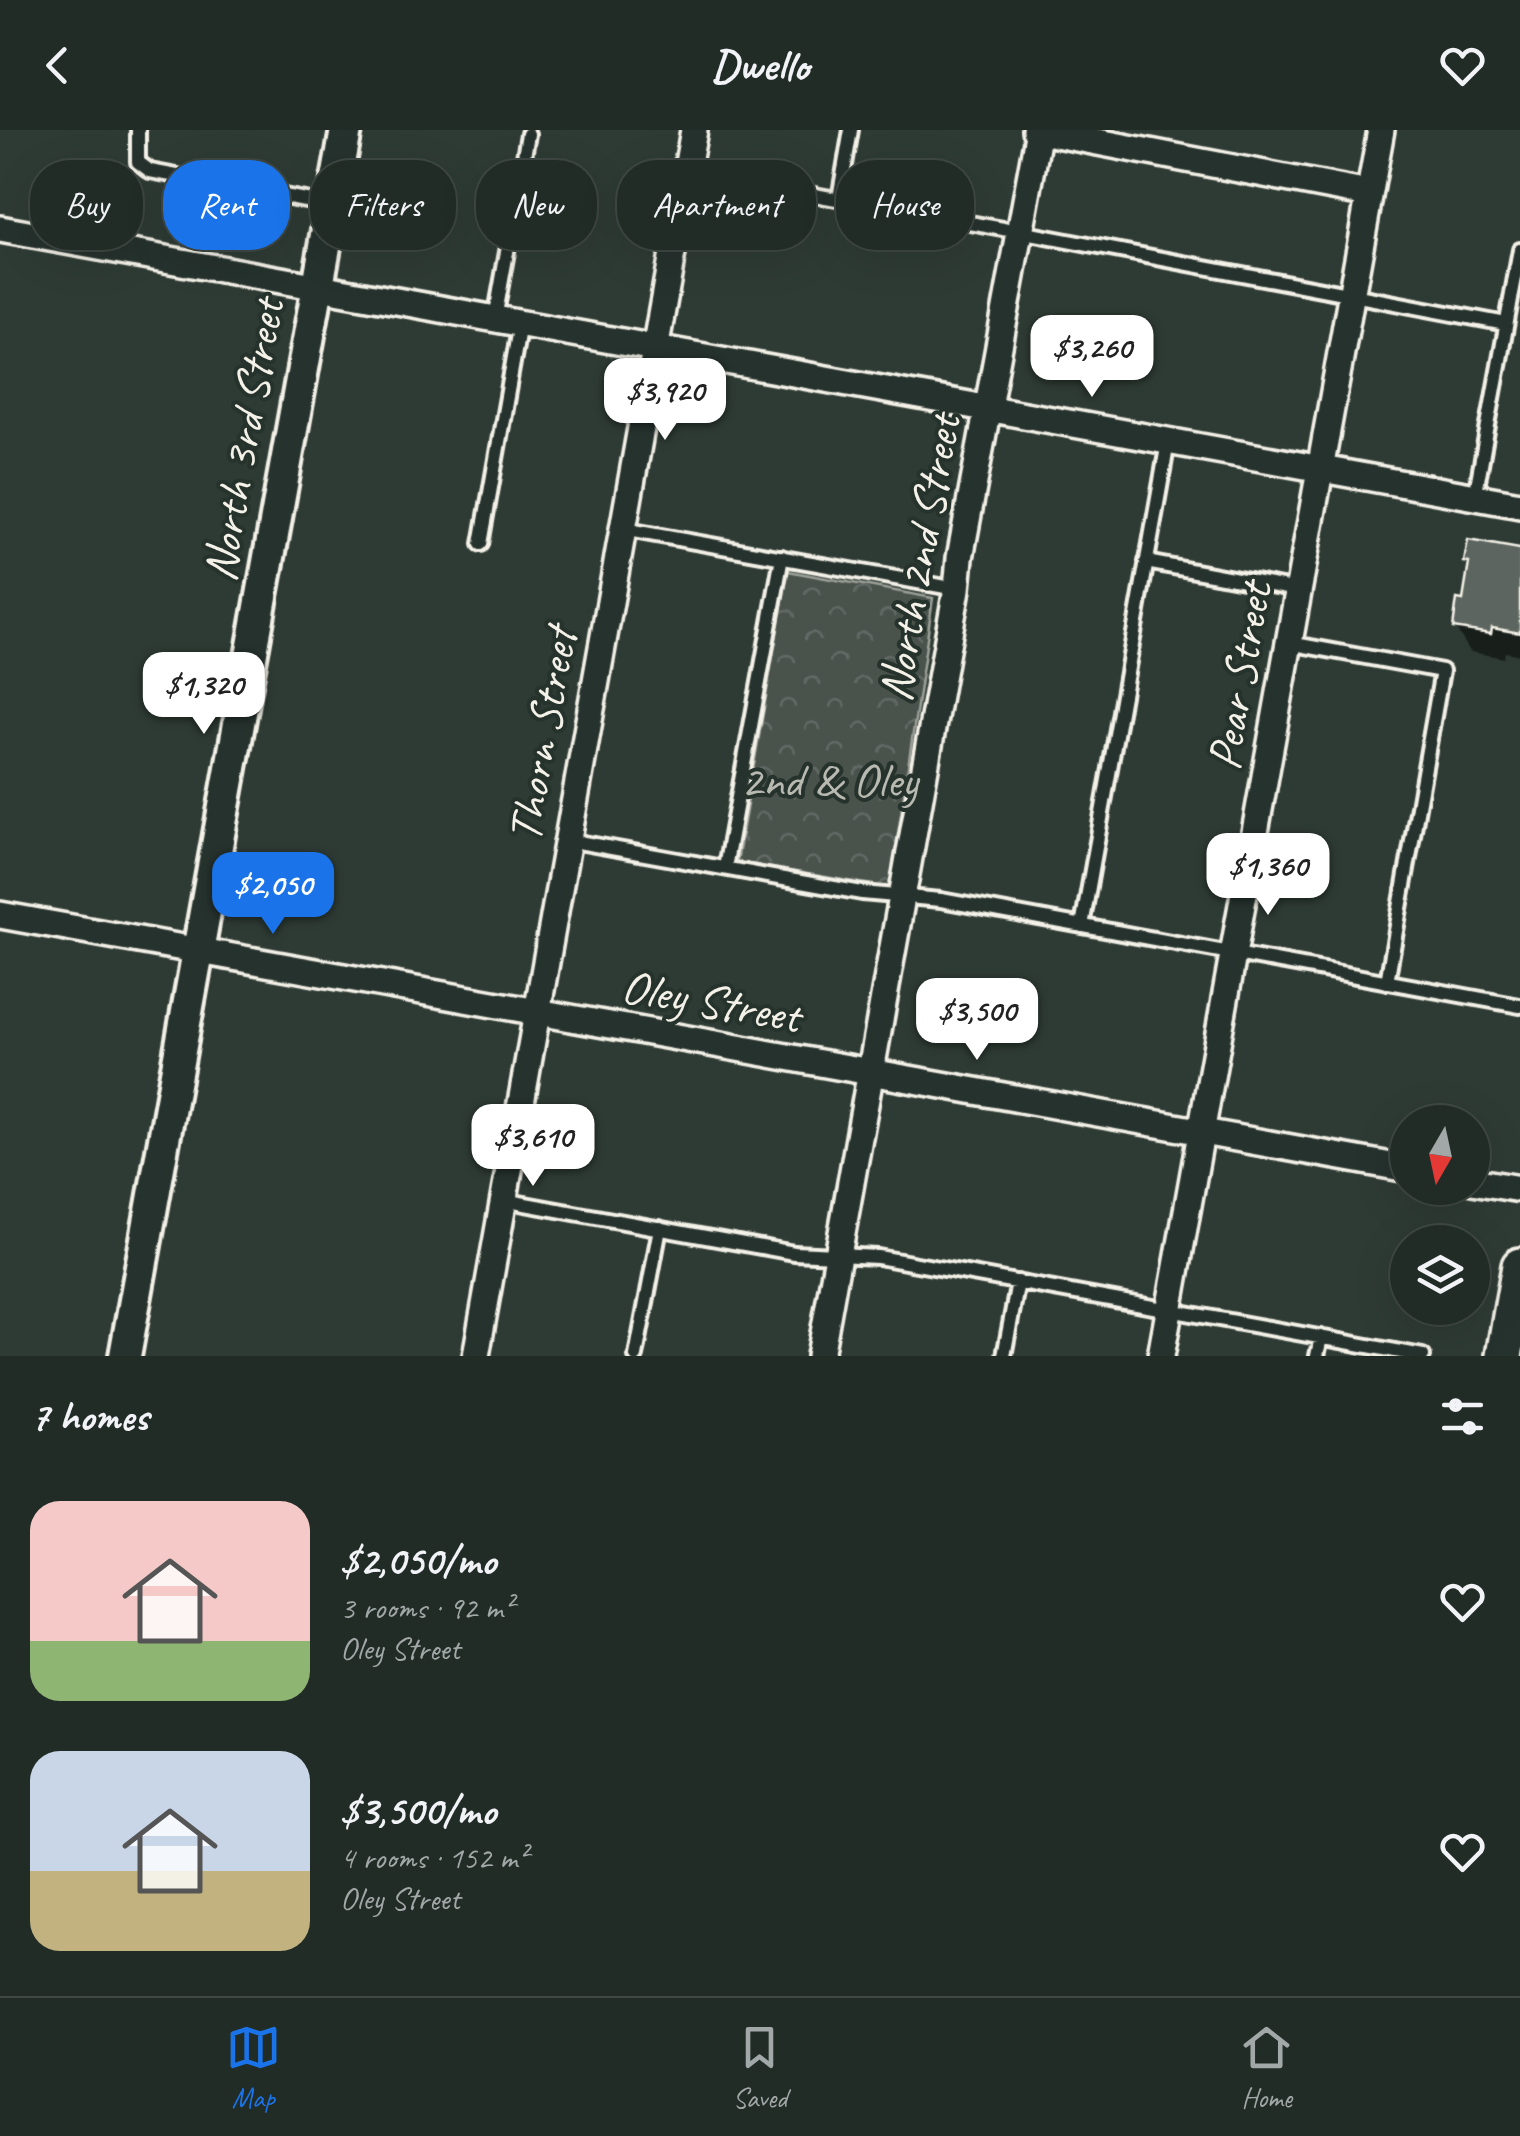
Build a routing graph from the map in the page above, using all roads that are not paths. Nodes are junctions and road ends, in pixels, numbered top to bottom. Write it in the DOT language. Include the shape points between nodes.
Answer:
graph roads {
  1 [pos="138,130"];
  2 [pos="346,130"];
  3 [pos="694,130"];
  4 [pos="850,130"];
  5 [pos="1037,130"];
  6 [pos="1381,130"];
  7 [pos="528,134"];
  8 [pos="340,160"];
  9 [pos="688,160"];
  10 [pos="845,160"];
  11 [pos="1370,194"];
  12 [pos="310,201"];
  13 [pos="974,224"];
  14 [pos="0,229"];
  15 [pos="1020,232"];
  16 [pos="323,250"];
  17 [pos="672,250"];
  18 [pos="1520,250"];
  19 [pos="316,286"];
  20 [pos="1352,294"];
  21 [pos="508,321"];
  22 [pos="1506,324"];
  23 [pos="654,347"];
  24 [pos="988,408"];
  25 [pos="1168,442"];
  26 [pos="1320,470"];
  27 [pos="1475,497"];
  28 [pos="1520,505"];
  29 [pos="622,529"];
  30 [pos="481,544"];
  31 [pos="782,557"];
  32 [pos="1146,562"];
  33 [pos="956,588"];
  34 [pos="1298,590"];
  35 [pos="1288,643"];
  36 [pos="567,840"];
  37 [pos="724,868"];
  38 [pos="902,897"];
  39 [pos="0,915"];
  40 [pos="1082,926"];
  41 [pos="196,951"];
  42 [pos="1233,954"];
  43 [pos="1387,982"];
  44 [pos="1520,1006"];
  45 [pos="536,1012"];
  46 [pos="870,1072"];
  47 [pos="1202,1132"];
  48 [pos="1390,1166"];
  49 [pos="1490,1184"];
  50 [pos="1520,1189"];
  51 [pos="503,1200"];
  52 [pos="660,1228"];
  53 [pos="838,1255"];
  54 [pos="1520,1266"];
  55 [pos="1018,1282"];
  56 [pos="1170,1310"];
  57 [pos="1320,1337"];
  58 [pos="125,1356"];
  59 [pos="476,1356"];
  60 [pos="636,1356"];
  61 [pos="820,1356"];
  62 [pos="1004,1356"];
  63 [pos="1161,1356"];
  64 [pos="1317,1356"];
  65 [pos="1423,1356"];
  66 [pos="1504,1356"];
  1 -- 12 [label="lane" via="138,162 150,171"];
  2 -- 8 [label="street, North 3rd Street"];
  3 -- 9 [label="street, Thorn Street"];
  4 -- 10 [label="lane"];
  5 -- 11 [label="street"];
  5 -- 15 [label="street, North 2nd Street"];
  6 -- 11 [label="street, Pear Street"];
  7 -- 21 [label="lane"];
  11 -- 20 [label="street, Pear Street"];
  13 -- 15 [label="lane"];
  14 -- 19 [label="street"];
  15 -- 20 [label="lane"];
  15 -- 24 [label="street, North 2nd Street"];
  16 -- 19 [label="street, North 3rd Street"];
  17 -- 23 [label="street, Thorn Street"];
  18 -- 22 [label="lane"];
  19 -- 21 [label="street"];
  19 -- 41 [label="street, North 3rd Street"];
  20 -- 22 [label="lane"];
  20 -- 26 [label="street, Pear Street"];
  21 -- 23 [label="street"];
  21 -- 30 [label="lane"];
  22 -- 27 [label="lane"];
  23 -- 24 [label="street"];
  23 -- 29 [label="street, Thorn Street"];
  24 -- 25 [label="street"];
  24 -- 33 [label="street, North 2nd Street"];
  25 -- 26 [label="street"];
  25 -- 32 [label="lane"];
  26 -- 27 [label="street"];
  26 -- 34 [label="street, Pear Street"];
  27 -- 28 [label="street"];
  29 -- 31 [label="lane"];
  29 -- 36 [label="street, Thorn Street"];
  31 -- 33 [label="lane"];
  31 -- 37 [label="lane"];
  32 -- 34 [label="lane"];
  32 -- 40 [label="lane"];
  33 -- 38 [label="street, North 2nd Street"];
  34 -- 35 [label="street, Pear Street"];
  35 -- 42 [label="street, Pear Street"];
  35 -- 43 [label="lane" via="1442,671"];
  36 -- 37 [label="lane"];
  36 -- 45 [label="street, Thorn Street"];
  37 -- 38 [label="lane"];
  38 -- 40 [label="lane"];
  38 -- 46 [label="street, North 2nd Street"];
  39 -- 41 [label="street, Oley Street"];
  40 -- 42 [label="lane"];
  41 -- 45 [label="street, Oley Street"];
  41 -- 58 [label="street, North 3rd Street"];
  42 -- 43 [label="lane"];
  42 -- 47 [label="street, Pear Street"];
  43 -- 44 [label="lane"];
  45 -- 46 [label="street, Oley Street"];
  45 -- 51 [label="street, Thorn Street"];
  46 -- 47 [label="street, Oley Street"];
  46 -- 53 [label="street, North 2nd Street"];
  47 -- 48 [label="street, Oley Street"];
  47 -- 56 [label="street, Pear Street"];
  49 -- 50 [label="street"];
  51 -- 52 [label="lane"];
  51 -- 59 [label="street, Thorn Street"];
  52 -- 53 [label="lane"];
  52 -- 60 [label="lane"];
  53 -- 55 [label="lane"];
  53 -- 61 [label="street, North 2nd Street"];
  54 -- 66 [label="main road"];
  55 -- 56 [label="lane"];
  55 -- 62 [label="lane"];
  56 -- 57 [label="lane"];
  56 -- 63 [label="street, Pear Street"];
  57 -- 64 [label="lane"];
  57 -- 65 [label="lane"];
}
